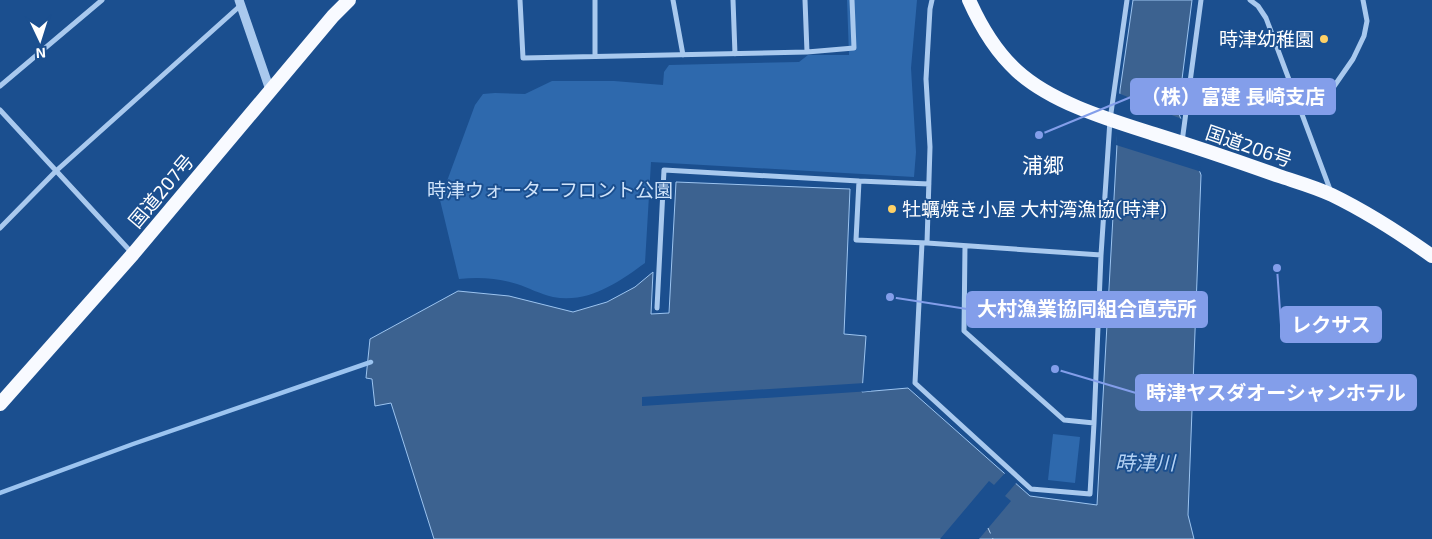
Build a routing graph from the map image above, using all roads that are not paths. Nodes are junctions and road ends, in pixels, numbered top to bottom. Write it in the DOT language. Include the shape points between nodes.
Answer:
graph roads {
  1 [pos="102,0"];
  2 [pos="349,0"];
  3 [pos="520,0"];
  4 [pos="595,0"];
  5 [pos="673,0"];
  6 [pos="733,0"];
  7 [pos="805,0"];
  8 [pos="852,0"];
  9 [pos="932,0"];
  10 [pos="969,0"];
  11 [pos="1126,0"];
  12 [pos="1201,0"];
  13 [pos="1250,0"];
  14 [pos="1364,0"];
  15 [pos="240,2"];
  16 [pos="807,52"];
  17 [pos="735,54"];
  18 [pos="683,55"];
  19 [pos="595,56"];
  20 [pos="0,86"];
  21 [pos="270,90"];
  22 [pos="1300,107"];
  23 [pos="0,110"];
  24 [pos="1110,120"];
  25 [pos="1182,142"];
  26 [pos="56,171"];
  27 [pos="860,181"];
  28 [pos="929,184"];
  29 [pos="1332,195"];
  30 [pos="0,228"];
  31 [pos="925,243"];
  32 [pos="965,246"];
  33 [pos="133,254"];
  34 [pos="1101,256"];
  35 [pos="1432,256"];
  36 [pos="657,308"];
  37 [pos="0,404"];
  38 [pos="1094,423"];
  1 -- 20 [label="street"];
  2 -- 21 [label="highway, 国道207号"];
  3 -- 19 [label="street" via="523,58"];
  4 -- 19 [label="street"];
  5 -- 18 [label="street"];
  6 -- 17 [label="street"];
  7 -- 16 [label="street"];
  8 -- 16 [label="street" via="854,48"];
  9 -- 28 [label="street" via="926,79"];
  10 -- 24 [label="highway, 国道206号" via="986,35 1018,72 1045,90"];
  11 -- 24 [label="street"];
  12 -- 25 [label="street"];
  13 -- 22 [label="street" via="1266,18"];
  14 -- 22 [label="street" via="1366,29 1353,59 1328,95"];
  15 -- 21 [label="street"];
  15 -- 26 [label="street"];
  16 -- 17 [label="street"];
  17 -- 18 [label="street"];
  18 -- 19 [label="street"];
  21 -- 33 [label="highway, 国道207号"];
  22 -- 29 [label="street"];
  23 -- 26 [label="street"];
  24 -- 25 [label="highway, 国道206号"];
  24 -- 34 [label="street"];
  25 -- 29 [label="highway, 国道206号"];
  26 -- 30 [label="street"];
  26 -- 33 [label="street"];
  27 -- 28 [label="street"];
  27 -- 31 [label="street" via="856,240"];
  27 -- 36 [label="street" via="664,170"];
  28 -- 31 [label="street"];
  29 -- 35 [label="highway, 国道206号" via="1403,235"];
  31 -- 32 [label="street"];
  31 -- 38 [label="street" via="915,383 1031,489 1090,494"];
  32 -- 34 [label="street"];
  32 -- 38 [label="street" via="964,330 1064,420"];
  33 -- 37 [label="highway, 国道207号"];
  34 -- 38 [label="street"];
}
